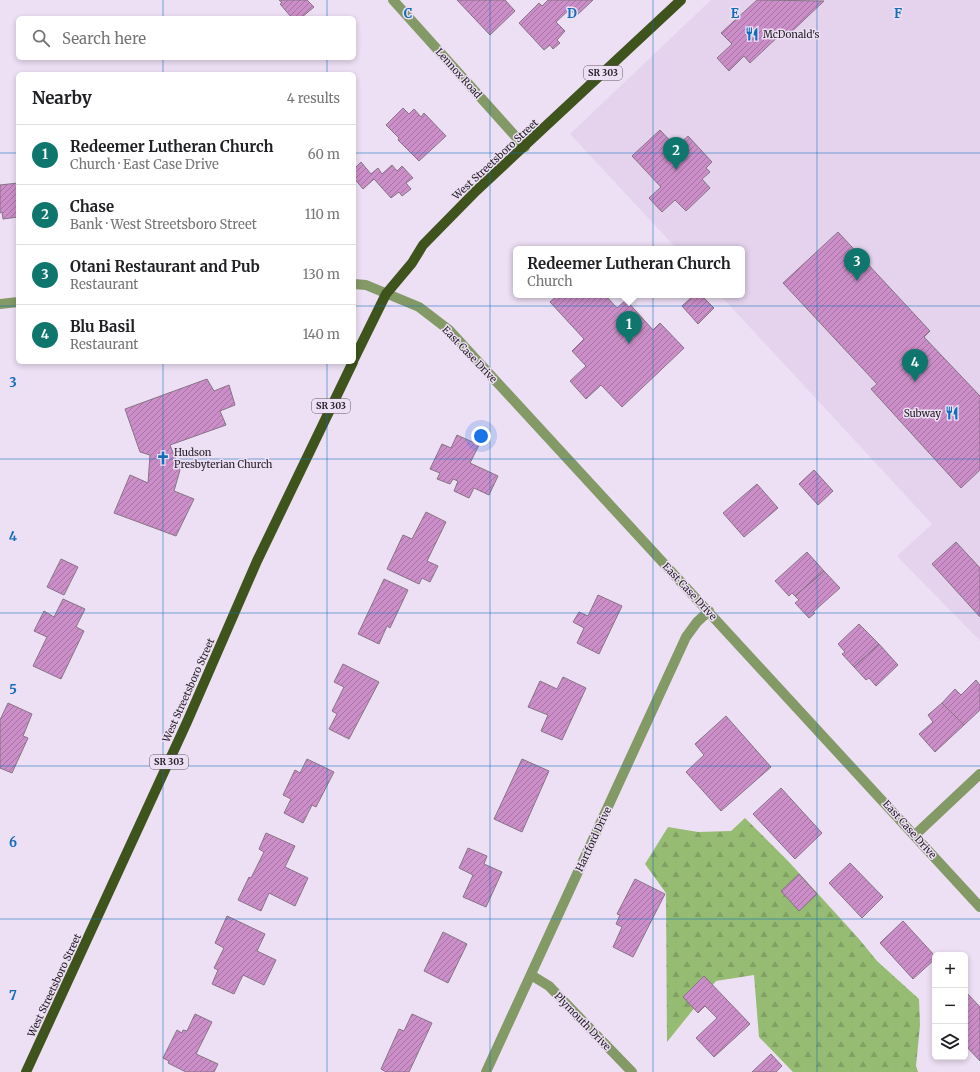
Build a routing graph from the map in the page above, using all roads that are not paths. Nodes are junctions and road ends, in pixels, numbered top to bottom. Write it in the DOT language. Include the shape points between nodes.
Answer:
graph roads {
  1 [pos="393,0"];
  2 [pos="682,0"];
  3 [pos="525,147"];
  4 [pos="356,284"];
  5 [pos="386,294"];
  6 [pos="16,302"];
  7 [pos="0,304"];
  8 [pos="356,355"];
  9 [pos="352,364"];
  10 [pos="709,611"];
  11 [pos="980,774"];
  12 [pos="915,835"];
  13 [pos="980,906"];
  14 [pos="531,975"];
  15 [pos="26,1072"];
  16 [pos="486,1072"];
  17 [pos="632,1072"];
  1 -- 3 [label="street, Lennox Road"];
  2 -- 3 [label="main road, West Streetsboro Street / SR 303"];
  3 -- 5 [label="main road, West Streetsboro Street / SR 303" via="476,191 423,245 412,263"];
  4 -- 5 [label="street, East Case Drive" via="366,285"];
  5 -- 8 [label="main road, West Streetsboro Street / SR 303"];
  5 -- 10 [label="street, East Case Drive" via="419,307 449,330"];
  6 -- 7 [label="street"];
  9 -- 15 [label="main road, West Streetsboro Street / SR 303" via="257,561 178,741"];
  10 -- 12 [label="street, East Case Drive"];
  10 -- 14 [label="street, Hartford Drive" via="686,637"];
  11 -- 12 [label="street"];
  12 -- 13 [label="street, East Case Drive"];
  14 -- 16 [label="street, Hartford Drive"];
  14 -- 17 [label="street, Plymouth Drive" via="554,990"];
}
